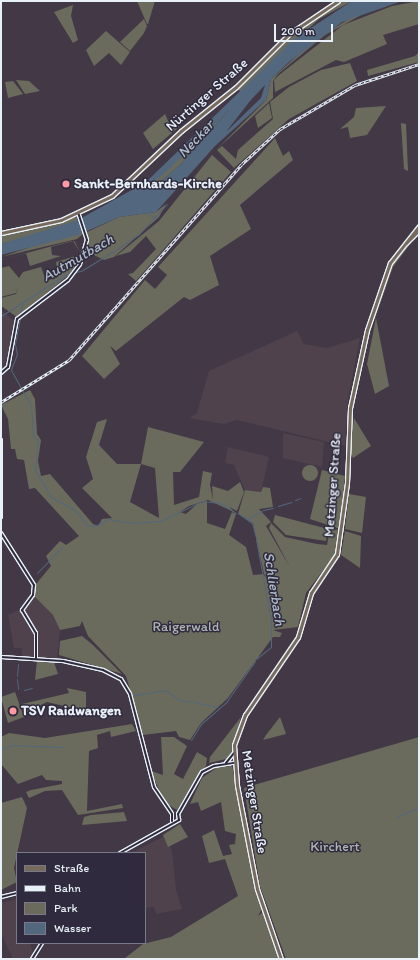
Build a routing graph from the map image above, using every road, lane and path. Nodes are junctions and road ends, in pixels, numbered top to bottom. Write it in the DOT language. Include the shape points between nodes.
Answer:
graph roads {
  1 [pos="338,1"];
  2 [pos="79,215"];
  3 [pos="419,226"];
  4 [pos="419,230"];
  5 [pos="1,233"];
  6 [pos="399,249"];
  7 [pos="1,373"];
  8 [pos="1,440"];
  9 [pos="1,517"];
  10 [pos="1,532"];
  11 [pos="1,657"];
  12 [pos="36,659"];
  13 [pos="234,753"];
  14 [pos="234,763"];
  15 [pos="224,764"];
  16 [pos="172,814"];
  17 [pos="178,814"];
  18 [pos="172,821"];
  19 [pos="122,852"];
  20 [pos="16,893"];
  21 [pos="1,897"];
  22 [pos="41,944"];
  23 [pos="32,959"];
  24 [pos="281,959"];
  1 -- 2 [label="main road, Nürtinger Straße" via="296,29 235,89 181,131 112,196"];
  2 -- 5 [label="main road, Nürtinger Straße"];
  2 -- 7 [label="street" via="86,233 85,249 76,271 17,319 8,367"];
  3 -- 6 [label="main road, Metzinger Straße"];
  4 -- 6 [label="main road, Metzinger Straße"];
  6 -- 13 [label="main road, Metzinger Straße" via="385,275 370,319 350,408 347,483 337,554 311,593 298,638 242,720"];
  8 -- 9 [label="street"];
  10 -- 12 [label="street" via="34,585 33,596 22,610 36,633"];
  11 -- 12 [label="street"];
  12 -- 16 [label="street" via="55,660 110,672 124,682 154,787"];
  13 -- 14 [label="main road, Metzinger Straße"];
  13 -- 15 [label="street"];
  14 -- 15 [label="street"];
  14 -- 24 [label="main road, Metzinger Straße" via="257,889"];
  15 -- 17 [label="street" via="202,772"];
  16 -- 17 [label="street"];
  16 -- 18 [label="street"];
  17 -- 18 [label="street" via="179,820"];
  18 -- 19 [label="street" via="156,834"];
  20 -- 21 [label="street"];
  22 -- 23 [label="street"];
}
